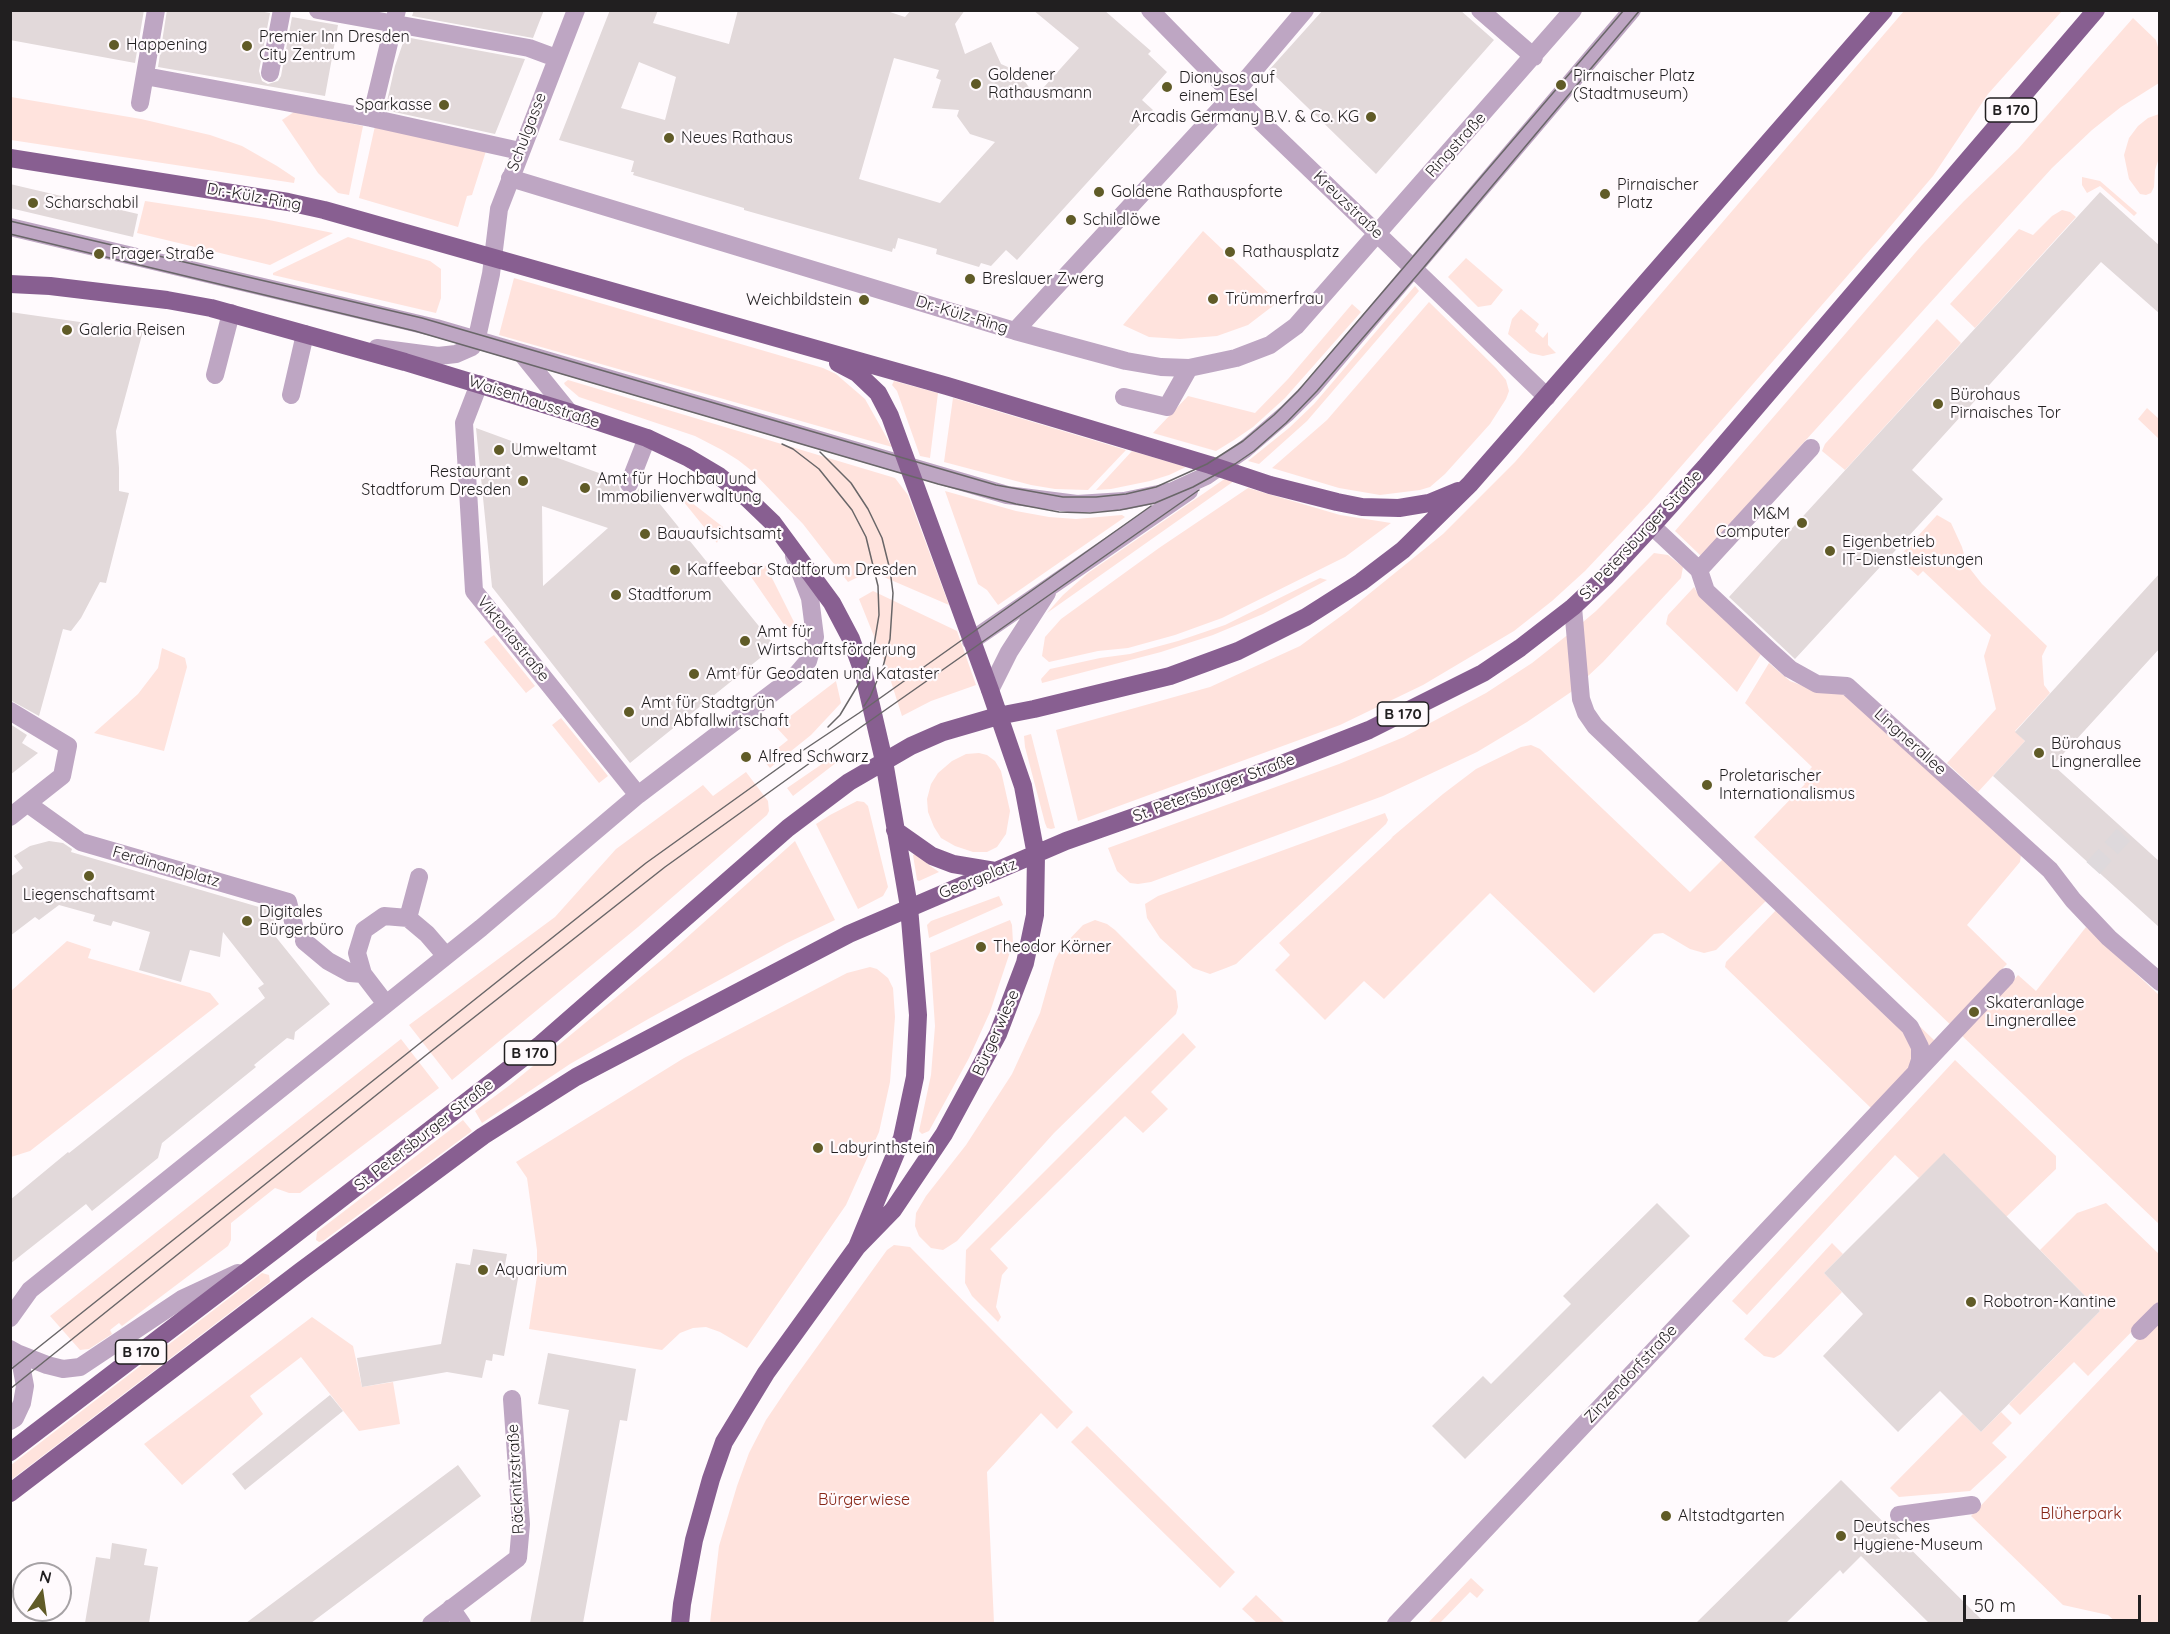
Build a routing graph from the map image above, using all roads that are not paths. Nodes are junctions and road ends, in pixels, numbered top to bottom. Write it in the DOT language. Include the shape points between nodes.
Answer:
graph roads {
  1 [pos="156,10"];
  2 [pos="282,10"];
  3 [pos="318,10"];
  4 [pos="576,10"];
  5 [pos="1150,10"];
  6 [pos="1305,10"];
  7 [pos="1480,10"];
  8 [pos="1574,10"];
  9 [pos="1632,10"];
  10 [pos="1884,10"];
  11 [pos="2096,10"];
  12 [pos="392,11"];
  13 [pos="1534,57"];
  14 [pos="556,58"];
  15 [pos="270,73"];
  16 [pos="145,76"];
  17 [pos="1233,95"];
  18 [pos="140,103"];
  19 [pos="371,118"];
  20 [pos="520,151"];
  21 [pos="10,158"];
  22 [pos="510,178"];
  23 [pos="10,227"];
  24 [pos="1377,233"];
  25 [pos="493,258"];
  26 [pos="1413,268"];
  27 [pos="10,284"];
  28 [pos="231,313"];
  29 [pos="1015,331"];
  30 [pos="305,334"];
  31 [pos="324,339"];
  32 [pos="476,340"];
  33 [pos="810,348"];
  34 [pos="522,354"];
  35 [pos="1190,368"];
  36 [pos="215,375"];
  37 [pos="479,384"];
  38 [pos="291,395"];
  39 [pos="1124,397"];
  40 [pos="1546,397"];
  41 [pos="568,412"];
  42 [pos="647,438"];
  43 [pos="1810,448"];
  44 [pos="909,468"];
  45 [pos="1212,472"];
  46 [pos="629,484"];
  47 [pos="1470,484"];
  48 [pos="1652,526"];
  49 [pos="790,544"];
  50 [pos="1699,570"];
  51 [pos="1051,586"];
  52 [pos="1573,607"];
  53 [pos="971,641"];
  54 [pos="990,690"];
  55 [pos="10,711"];
  56 [pos="998,716"];
  57 [pos="884,761"];
  58 [pos="638,795"];
  59 [pos="28,804"];
  60 [pos="10,818"];
  61 [pos="895,830"];
  62 [pos="1036,855"];
  63 [pos="997,872"];
  64 [pos="419,877"];
  65 [pos="909,907"];
  66 [pos="408,918"];
  67 [pos="446,956"];
  68 [pos="363,974"];
  69 [pos="2006,977"];
  70 [pos="2160,982"];
  71 [pos="386,1004"];
  72 [pos="1916,1072"];
  73 [pos="280,1246"];
  74 [pos="857,1247"];
  75 [pos="251,1267"];
  76 [pos="301,1271"];
  77 [pos="2160,1311"];
  78 [pos="10,1317"];
  79 [pos="2140,1331"];
  80 [pos="15,1352"];
  81 [pos="512,1399"];
  82 [pos="10,1421"];
  83 [pos="10,1452"];
  84 [pos="10,1492"];
  85 [pos="1972,1504"];
  86 [pos="1899,1515"];
  87 [pos="451,1608"];
  88 [pos="431,1623"];
  89 [pos="462,1623"];
  90 [pos="680,1623"];
  91 [pos="1396,1623"];
  1 -- 16 [label="street"];
  2 -- 15 [label="street"];
  3 -- 14 [label="street" via="529,48"];
  4 -- 14 [label="street, Schulgasse"];
  5 -- 17 [label="street, Kreuzstraße"];
  6 -- 17 [label="street"];
  7 -- 13 [label="street"];
  8 -- 13 [label="street, Ringstraße"];
  9 -- 26 [label="street"];
  10 -- 40 [label="main road, B 170"];
  11 -- 48 [label="main road, St. Petersburger Straße / B 170"];
  12 -- 19 [label="street"];
  13 -- 24 [label="street, Ringstraße"];
  14 -- 20 [label="street, Schulgasse"];
  16 -- 18 [label="street"];
  16 -- 19 [label="street"];
  17 -- 24 [label="street, Kreuzstraße"];
  17 -- 29 [label="street"];
  19 -- 20 [label="street"];
  20 -- 22 [label="street, Schulgasse"];
  21 -- 25 [label="main road, Dr.-Külz-Ring" via="288,202"];
  22 -- 25 [label="street, Schulgasse" via="499,209"];
  22 -- 29 [label="street, Dr.-Külz-Ring"];
  23 -- 32 [label="street"];
  24 -- 26 [label="street, Kreuzstraße"];
  24 -- 35 [label="street, Dr.-Külz-Ring" via="1296,326 1270,345 1236,358"];
  25 -- 32 [label="street"];
  25 -- 33 [label="main road, Dr.-Külz-Ring"];
  26 -- 40 [label="street, Kreuzstraße"];
  26 -- 45 [label="street" via="1312,388 1245,449"];
  27 -- 28 [label="main road, Waisenhausstraße" via="167,300"];
  28 -- 30 [label="main road, Waisenhausstraße"];
  28 -- 36 [label="street"];
  29 -- 35 [label="street, Dr.-Külz-Ring" via="1126,361"];
  30 -- 31 [label="main road, Waisenhausstraße"];
  30 -- 38 [label="street"];
  31 -- 32 [label="street" via="438,356 456,354 472,347"];
  31 -- 37 [label="main road, Waisenhausstraße"];
  32 -- 34 [label="street"];
  33 -- 44 [label="main road, Dr.-Külz-Ring" via="857,373 878,393"];
  33 -- 45 [label="main road, Dr.-Külz-Ring" via="947,386"];
  34 -- 41 [label="street"];
  34 -- 44 [label="street"];
  35 -- 39 [label="street" via="1167,407"];
  37 -- 41 [label="main road, Waisenhausstraße"];
  37 -- 58 [label="street, Viktoriastraße" via="464,423 474,591"];
  40 -- 47 [label="main road, B 170"];
  41 -- 42 [label="main road, Waisenhausstraße"];
  42 -- 46 [label="street"];
  42 -- 49 [label="main road, Waisenhausstraße" via="720,476 773,523"];
  43 -- 50 [label="street"];
  44 -- 45 [label="street" via="1007,495 1077,504 1124,501 1173,491"];
  44 -- 53 [label="main road, Dr.-Külz-Ring"];
  45 -- 47 [label="main road, Dr.-Külz-Ring" via="1381,508 1429,503"];
  45 -- 51 [label="street"];
  47 -- 56 [label="main road, B 170" via="1403,550 1361,582 1306,617 1238,651 1170,676"];
  48 -- 50 [label="street, Lingnerallee"];
  48 -- 52 [label="main road, St. Petersburger Straße / B 170"];
  49 -- 57 [label="main road, Waisenhausstraße" via="829,599 851,639 870,697"];
  49 -- 58 [label="street" via="810,598 815,637 808,661 796,675"];
  50 -- 70 [label="street, Lingnerallee" via="1706,591 1790,669 1817,684 1847,686 2050,870 2109,938"];
  51 -- 53 [label="street"];
  51 -- 54 [label="street"];
  52 -- 62 [label="main road, St. Petersburger Straße / B 170" via="1483,673 1369,730"];
  52 -- 72 [label="street" via="1581,699 1594,726 1910,1027 1920,1047"];
  53 -- 54 [label="main road, Dr.-Külz-Ring"];
  54 -- 56 [label="main road, Dr.-Külz-Ring"];
  55 -- 59 [label="street" via="68,746 62,776"];
  56 -- 57 [label="main road, B 170" via="944,732"];
  56 -- 62 [label="main road, Georgplatz" via="1023,786"];
  57 -- 61 [label="main road"];
  57 -- 73 [label="main road, St. Petersburger Straße / B 170" via="795,822 541,1044"];
  58 -- 67 [label="street"];
  59 -- 60 [label="street"];
  59 -- 68 [label="street, Ferdinandplatz" via="81,842 288,902 299,935 328,961 350,973"];
  61 -- 63 [label="main road" via="932,856"];
  61 -- 65 [label="main road"];
  62 -- 63 [label="main road, Georgplatz / B 170"];
  62 -- 74 [label="main road, Bürgerwiese" via="1037,898 1026,963 998,1034 915,1179 893,1210"];
  63 -- 65 [label="main road, Georgplatz / B 170"];
  64 -- 66 [label="street"];
  65 -- 74 [label="main road, Bürgerwiese" via="918,1016 915,1077 902,1138"];
  65 -- 76 [label="main road, St. Petersburger Straße / B 170" via="837,940 576,1077 483,1136"];
  66 -- 67 [label="street"];
  66 -- 68 [label="street" via="384,916 364,930 357,953"];
  67 -- 71 [label="street"];
  68 -- 71 [label="street"];
  69 -- 72 [label="street, Zinzendorfstraße"];
  71 -- 78 [label="street" via="30,1290"];
  72 -- 91 [label="street, Zinzendorfstraße"];
  73 -- 75 [label="main road, St. Petersburger Straße / B 170"];
  73 -- 76 [label="main road"];
  74 -- 90 [label="main road, Bürgerwiese" via="766,1373 724,1442 694,1540"];
  75 -- 80 [label="street" via="182,1299 80,1367 63,1369"];
  75 -- 83 [label="main road, St. Petersburger Straße / B 170"];
  76 -- 84 [label="main road, St. Petersburger Straße / B 170"];
  77 -- 79 [label="street"];
  80 -- 82 [label="street" via="24,1386 22,1403"];
  81 -- 87 [label="street, Räcknitzstraße" via="521,1524 518,1558"];
  85 -- 86 [label="street"];
  87 -- 88 [label="street, Räcknitzstraße"];
  87 -- 89 [label="street"];
}
